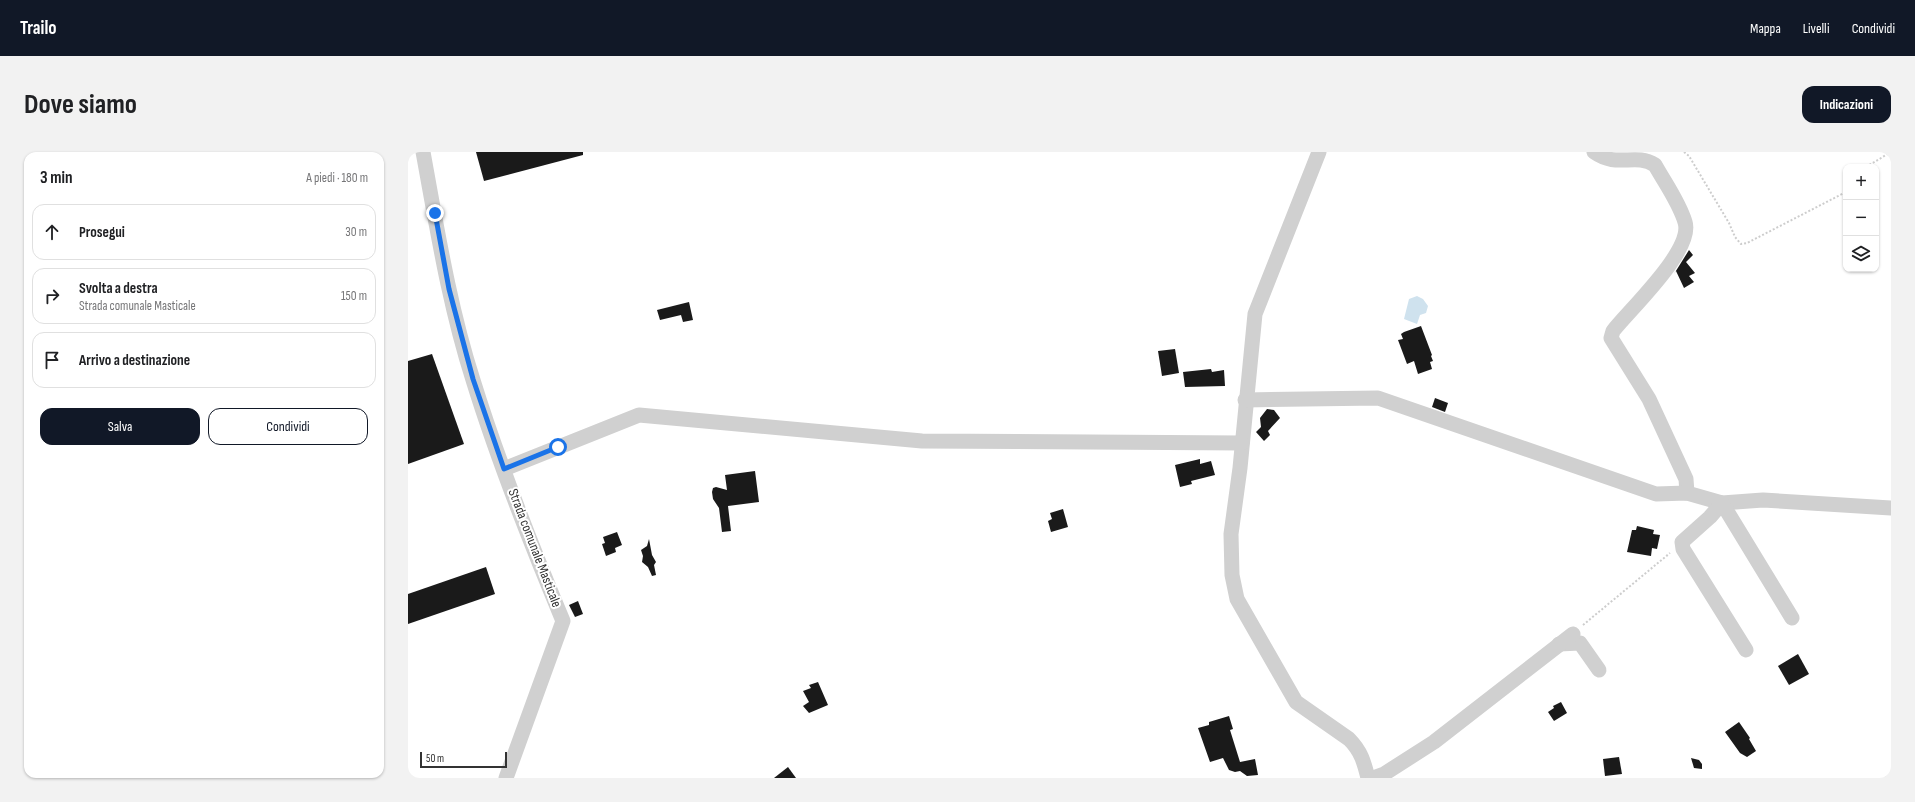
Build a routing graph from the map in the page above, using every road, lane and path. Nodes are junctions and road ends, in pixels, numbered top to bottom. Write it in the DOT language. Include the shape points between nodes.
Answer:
graph roads {
  1 [pos="423,152"];
  2 [pos="1319,152"];
  3 [pos="1594,152"];
  4 [pos="1684,152"];
  5 [pos="1891,152"];
  6 [pos="1871,164"];
  7 [pos="1843,194"];
  8 [pos="1245,400"];
  9 [pos="1242,443"];
  10 [pos="504,469"];
  11 [pos="1687,493"];
  12 [pos="1722,503"];
  13 [pos="1891,508"];
  14 [pos="1682,542"];
  15 [pos="1792,618"];
  16 [pos="1573,634"];
  17 [pos="1559,644"];
  18 [pos="1746,650"];
  19 [pos="1599,670"];
  20 [pos="1891,774"];
  21 [pos="506,778"];
  22 [pos="1368,778"];
  23 [pos="1373,778"];
  24 [pos="1885,778"];
  1 -- 10 [label="street, Strada comunale Masticale" via="449,289 473,379"];
  2 -- 8 [label="street" via="1254,314"];
  3 -- 11 [label="street" via="1612,161 1639,159 1655,165 1686,222 1686,235 1679,251 1613,331 1611,338 1649,399 1686,479"];
  4 -- 7 [label="path" via="1689,156 1741,244"];
  5 -- 6 [label="path"];
  8 -- 9 [label="street"];
  8 -- 11 [label="street" via="1378,398 1656,494"];
  9 -- 10 [label="street" via="922,441 639,415"];
  9 -- 22 [label="street" via="1231,534 1232,575 1237,599 1296,702 1349,739 1363,757"];
  10 -- 21 [label="street, Strada comunale Masticale" via="531,544 563,620"];
  11 -- 12 [label="street"];
  12 -- 13 [label="street" via="1763,500"];
  12 -- 14 [label="street"];
  12 -- 15 [label="street"];
  14 -- 16 [label="path"];
  14 -- 18 [label="street" via="1682,549"];
  16 -- 17 [label="street"];
  17 -- 19 [label="street" via="1580,643"];
  17 -- 23 [label="street" via="1434,742 1384,774"];
  20 -- 24 [label="path"];
}
